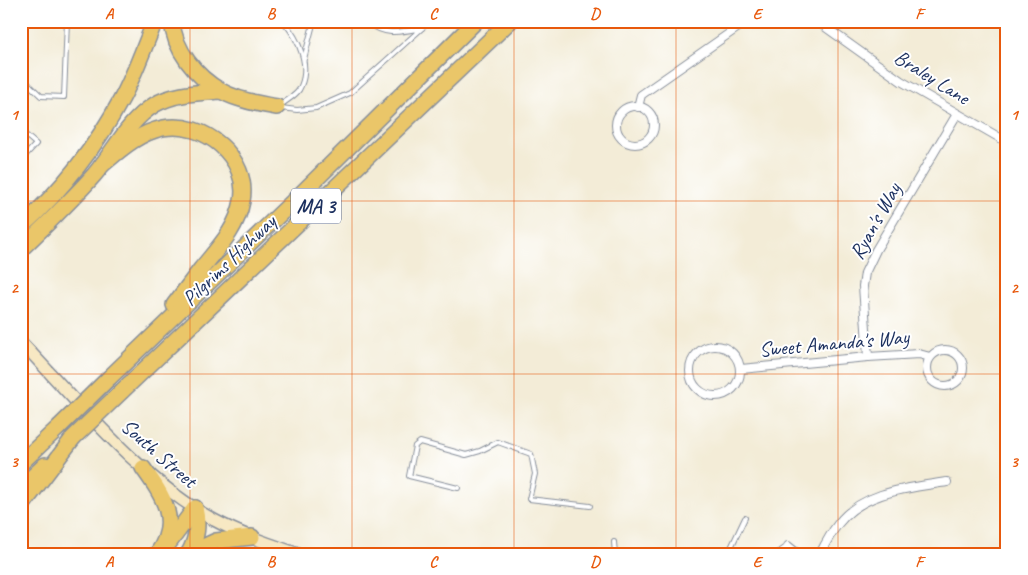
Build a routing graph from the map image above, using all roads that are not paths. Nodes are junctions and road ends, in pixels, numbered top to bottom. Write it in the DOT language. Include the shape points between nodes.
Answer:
graph roads {
  1 [pos="66,21"];
  2 [pos="155,21"];
  3 [pos="172,21"];
  4 [pos="283,21"];
  5 [pos="312,21"];
  6 [pos="364,21"];
  7 [pos="430,21"];
  8 [pos="470,21"];
  9 [pos="476,21"];
  10 [pos="510,21"];
  11 [pos="747,21"];
  12 [pos="817,21"];
  13 [pos="422,28"];
  14 [pos="303,61"];
  15 [pos="433,62"];
  16 [pos="21,77"];
  17 [pos="221,91"];
  18 [pos="277,107"];
  19 [pos="638,107"];
  20 [pos="957,114"];
  21 [pos="22,133"];
  22 [pos="1007,142"];
  23 [pos="21,160"];
  24 [pos="102,166"];
  25 [pos="21,226"];
  26 [pos="21,249"];
  27 [pos="21,342"];
  28 [pos="140,348"];
  29 [pos="868,356"];
  30 [pos="930,357"];
  31 [pos="741,368"];
  32 [pos="73,438"];
  33 [pos="21,464"];
  34 [pos="144,468"];
  35 [pos="947,482"];
  36 [pos="21,488"];
  37 [pos="458,488"];
  38 [pos="590,506"];
  39 [pos="21,507"];
  40 [pos="195,508"];
  41 [pos="745,518"];
  42 [pos="252,538"];
  43 [pos="614,542"];
  44 [pos="788,546"];
  45 [pos="189,553"];
  46 [pos="158,554"];
  47 [pos="298,554"];
  48 [pos="615,554"];
  49 [pos="728,554"];
  50 [pos="776,554"];
  51 [pos="798,554"];
  52 [pos="820,554"];
  1 -- 16 [label="lane" via="64,97 41,96"];
  2 -- 25 [label="highway" via="129,84 109,121 78,167"];
  3 -- 17 [label="highway" via="176,42 183,55"];
  4 -- 14 [label="lane" via="298,40"];
  5 -- 14 [label="lane"];
  6 -- 13 [label="lane" via="387,32"];
  7 -- 13 [label="lane"];
  8 -- 15 [label="highway"];
  9 -- 15 [label="highway, Pilgrims Highway / MA 3"];
  10 -- 32 [label="highway, Pilgrims Highway / MA 3, bridge"];
  11 -- 19 [label="street" via="641,95"];
  12 -- 20 [label="street, Braley Lane" via="901,81"];
  13 -- 18 [label="lane" via="350,93 316,108"];
  14 -- 18 [label="lane" via="303,79 298,91"];
  15 -- 28 [label="highway, Pilgrims Highway / MA 3"];
  17 -- 18 [label="highway"];
  17 -- 24 [label="highway" via="170,97 154,105 135,120"];
  19 -- 19 [label="street" via="626,109 616,122 620,137 631,144 644,141 652,131 652,118"];
  20 -- 22 [label="street, Braley Lane"];
  20 -- 29 [label="street, Ryan's Way" via="865,273 863,292"];
  21 -- 23 [label="lane" via="36,144"];
  24 -- 26 [label="highway"];
  24 -- 28 [label="highway" via="143,135 167,127 188,128 218,142 230,154 239,170 243,187 242,202 227,237"];
  27 -- 34 [label="main road, South Street"];
  28 -- 33 [label="highway, Pilgrims Highway / MA 3, bridge"];
  29 -- 30 [label="street, Sweet Amanda's Way" via="919,354"];
  29 -- 31 [label="street, Sweet Amanda's Way"];
  30 -- 30 [label="street, Sweet Amanda's Way" via="927,374 934,383 951,385 960,378 963,366 958,354 940,350"];
  31 -- 31 [label="street, Sweet Amanda's Way" via="734,353 720,346 703,348 692,360 690,368 694,385 707,395 715,396 724,395 737,385"];
  32 -- 36 [label="highway, Pilgrims Highway / MA 3"];
  32 -- 39 [label="highway"];
  34 -- 40 [label="main road, South Street"];
  34 -- 46 [label="highway" via="164,500 169,516"];
  35 -- 52 [label="street" via="902,488 860,504 839,522"];
  37 -- 38 [label="lane" via="410,476 418,443 466,455 498,442 531,454 535,474 530,499"];
  40 -- 42 [label="main road, South Street"];
  40 -- 45 [label="highway" via="198,519 196,537"];
  40 -- 46 [label="highway"];
  41 -- 49 [label="lane"];
  42 -- 45 [label="highway" via="222,540"];
  42 -- 47 [label="main road, South Street"];
  43 -- 48 [label="lane"];
  44 -- 50 [label="lane"];
  44 -- 51 [label="street"];
}
